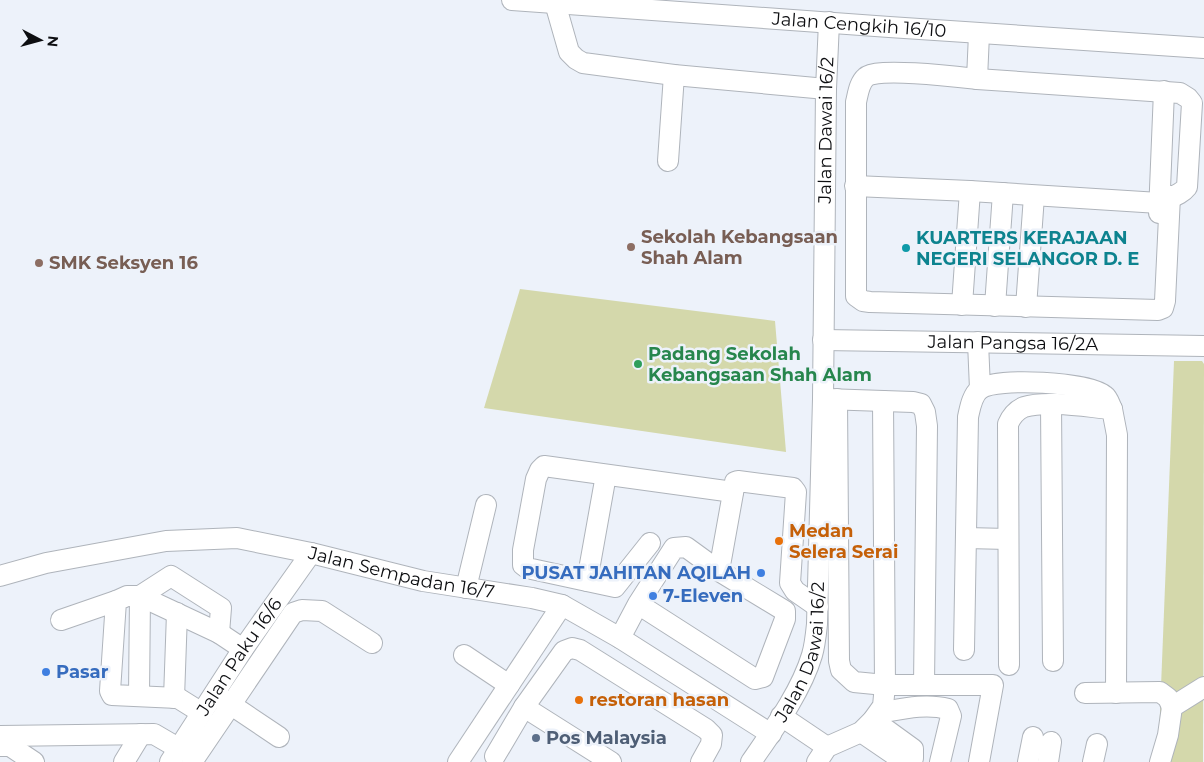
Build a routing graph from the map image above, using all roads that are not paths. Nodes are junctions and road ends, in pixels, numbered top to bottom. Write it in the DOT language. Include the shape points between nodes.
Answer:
graph roads {
  1 [pos="512,0"];
  2 [pos="555,3"];
  3 [pos="829,22"];
  4 [pos="979,34"];
  5 [pos="1204,48"];
  6 [pos="674,75"];
  7 [pos="977,79"];
  8 [pos="826,89"];
  9 [pos="1164,91"];
  10 [pos="668,161"];
  11 [pos="825,173"];
  12 [pos="855,180"];
  13 [pos="970,191"];
  14 [pos="1003,194"];
  15 [pos="1034,196"];
  16 [pos="1165,199"];
  17 [pos="962,305"];
  18 [pos="995,306"];
  19 [pos="1026,306"];
  20 [pos="823,340"];
  21 [pos="978,342"];
  22 [pos="1204,346"];
  23 [pos="980,389"];
  24 [pos="830,399"];
  25 [pos="883,401"];
  26 [pos="1051,404"];
  27 [pos="1112,409"];
  28 [pos="606,475"];
  29 [pos="733,492"];
  30 [pos="486,505"];
  31 [pos="966,538"];
  32 [pos="1008,539"];
  33 [pos="650,543"];
  34 [pos="310,553"];
  35 [pos="527,568"];
  36 [pos="719,570"];
  37 [pos="0,576"];
  38 [pos="587,581"];
  39 [pos="466,588"];
  40 [pos="140,596"];
  41 [pos="522,597"];
  42 [pos="116,601"];
  43 [pos="638,604"];
  44 [pos="562,605"];
  45 [pos="818,608"];
  46 [pos="177,613"];
  47 [pos="61,620"];
  48 [pos="220,633"];
  49 [pos="620,638"];
  50 [pos="372,643"];
  51 [pos="243,649"];
  52 [pos="964,650"];
  53 [pos="464,655"];
  54 [pos="1053,661"];
  55 [pos="1009,665"];
  56 [pos="885,685"];
  57 [pos="924,685"];
  58 [pos="509,686"];
  59 [pos="1204,687"];
  60 [pos="1085,693"];
  61 [pos="1116,693"];
  62 [pos="139,696"];
  63 [pos="174,698"];
  64 [pos="223,699"];
  65 [pos="524,707"];
  66 [pos="1172,707"];
  67 [pos="202,712"];
  68 [pos="781,716"];
  69 [pos="871,721"];
  70 [pos="141,734"];
  71 [pos="771,734"];
  72 [pos="0,736"];
  73 [pos="279,737"];
  74 [pos="473,740"];
  75 [pos="0,746"];
  76 [pos="1044,747"];
  77 [pos="822,754"];
  78 [pos="180,757"];
  79 [pos="500,759"];
  80 [pos="34,762"];
  81 [pos="124,762"];
  82 [pos="458,762"];
  83 [pos="611,762"];
  84 [pos="701,762"];
  85 [pos="751,762"];
  86 [pos="905,762"];
  87 [pos="940,762"];
  88 [pos="979,762"];
  89 [pos="1028,762"];
  90 [pos="1160,762"];
  1 -- 2 [label="street, Jalan Cengkih 16/10"];
  2 -- 3 [label="street, Jalan Cengkih 16/10"];
  2 -- 6 [label="street" via="569,52 576,59 583,63"];
  3 -- 4 [label="street, Jalan Cengkih 16/10"];
  3 -- 8 [label="street, Jalan Dawai 16/2"];
  4 -- 5 [label="street, Jalan Cengkih 16/10"];
  4 -- 7 [label="street"];
  6 -- 8 [label="street"];
  6 -- 10 [label="street"];
  7 -- 9 [label="street"];
  7 -- 12 [label="street" via="888,72 872,73 866,77 856,102"];
  8 -- 11 [label="street, Jalan Dawai 16/2"];
  9 -- 16 [label="street"];
  9 -- 16 [label="street" via="1180,93 1192,103 1187,187 1182,193"];
  11 -- 12 [label="street"];
  11 -- 20 [label="street, Jalan Dawai 16/2"];
  12 -- 13 [label="street"];
  12 -- 17 [label="street" via="856,296 870,302"];
  13 -- 14 [label="street"];
  13 -- 17 [label="street"];
  14 -- 15 [label="street"];
  14 -- 18 [label="street"];
  15 -- 16 [label="street"];
  15 -- 19 [label="street"];
  16 -- 19 [label="street" via="1153,310"];
  17 -- 18 [label="street"];
  18 -- 19 [label="street"];
  20 -- 21 [label="street, Jalan Pangsa 16/2A"];
  20 -- 24 [label="street, Jalan Dawai 16/2"];
  21 -- 22 [label="street, Jalan Pangsa 16/2A"];
  21 -- 23 [label="street"];
  23 -- 27 [label="street" via="1008,382 1051,383 1092,390 1105,396"];
  23 -- 31 [label="street" via="968,417"];
  24 -- 25 [label="street"];
  24 -- 45 [label="street, Jalan Dawai 16/2"];
  24 -- 56 [label="street" via="839,661 841,670 854,682"];
  25 -- 56 [label="street"];
  25 -- 57 [label="street" via="921,404 925,412"];
  26 -- 27 [label="street"];
  26 -- 32 [label="street" via="1023,407 1008,424"];
  26 -- 54 [label="street"];
  27 -- 61 [label="street" via="1117,435"];
  28 -- 29 [label="street"];
  28 -- 35 [label="street" via="544,466 540,470 523,550 523,565"];
  28 -- 38 [label="street"];
  29 -- 36 [label="street"];
  29 -- 45 [label="street" via="738,481 793,488 796,492 790,583 795,591"];
  30 -- 39 [label="street"];
  31 -- 32 [label="street"];
  31 -- 52 [label="street"];
  32 -- 55 [label="street"];
  33 -- 38 [label="street" via="615,587"];
  34 -- 37 [label="street, Jalan Sempadan 16/7" via="237,538 166,540 46,563"];
  34 -- 39 [label="street, Jalan Sempadan 16/7" via="423,581"];
  34 -- 51 [label="street, Jalan Paku 16/6"];
  35 -- 38 [label="street"];
  35 -- 41 [label="street"];
  36 -- 43 [label="street" via="686,547 674,548"];
  36 -- 43 [label="street" via="785,611 785,619 763,677 755,679"];
  39 -- 41 [label="street, Jalan Sempadan 16/7"];
  40 -- 42 [label="street" via="127,596"];
  40 -- 46 [label="street"];
  40 -- 48 [label="street" via="170,576 221,608"];
  40 -- 62 [label="street"];
  41 -- 44 [label="street, Jalan Sempadan 16/7"];
  42 -- 47 [label="street"];
  42 -- 62 [label="street" via="110,692 112,695"];
  43 -- 49 [label="street"];
  44 -- 49 [label="street, Jalan Sempadan 16/7"];
  44 -- 58 [label="street"];
  45 -- 68 [label="street, Jalan Dawai 16/2" via="812,656"];
  46 -- 48 [label="street"];
  46 -- 63 [label="street"];
  48 -- 51 [label="street"];
  49 -- 71 [label="street, Jalan Sempadan 16/7"];
  50 -- 64 [label="street" via="322,610 293,613"];
  51 -- 64 [label="street, Jalan Paku 16/6"];
  53 -- 58 [label="street"];
  56 -- 57 [label="street"];
  56 -- 69 [label="street" via="882,706"];
  57 -- 88 [label="street" via="993,685"];
  58 -- 74 [label="street"];
  59 -- 66 [label="street"];
  60 -- 61 [label="street"];
  61 -- 66 [label="street" via="1160,692"];
  62 -- 63 [label="street"];
  63 -- 67 [label="street"];
  64 -- 67 [label="street, Jalan Paku 16/6"];
  64 -- 73 [label="street"];
  64 -- 78 [label="street"];
  65 -- 79 [label="street"];
  65 -- 83 [label="street"];
  65 -- 84 [label="street" via="564,651 580,650 706,729 712,735 711,744"];
  66 -- 90 [label="street"];
  67 -- 78 [label="street, Jalan Paku 16/6"];
  68 -- 71 [label="street, Jalan Dawai 16/2"];
  68 -- 77 [label="street"];
  69 -- 77 [label="street"];
  69 -- 86 [label="street"];
  69 -- 87 [label="street" via="922,706 948,709 951,716"];
  70 -- 72 [label="street"];
  70 -- 78 [label="street" via="154,734"];
  70 -- 81 [label="street"];
  71 -- 85 [label="street, Jalan Dawai 16/2"];
  74 -- 79 [label="street"];
  74 -- 82 [label="street"];
  75 -- 80 [label="street" via="10,746"];
  76 -- 89 [label="street"];
}
